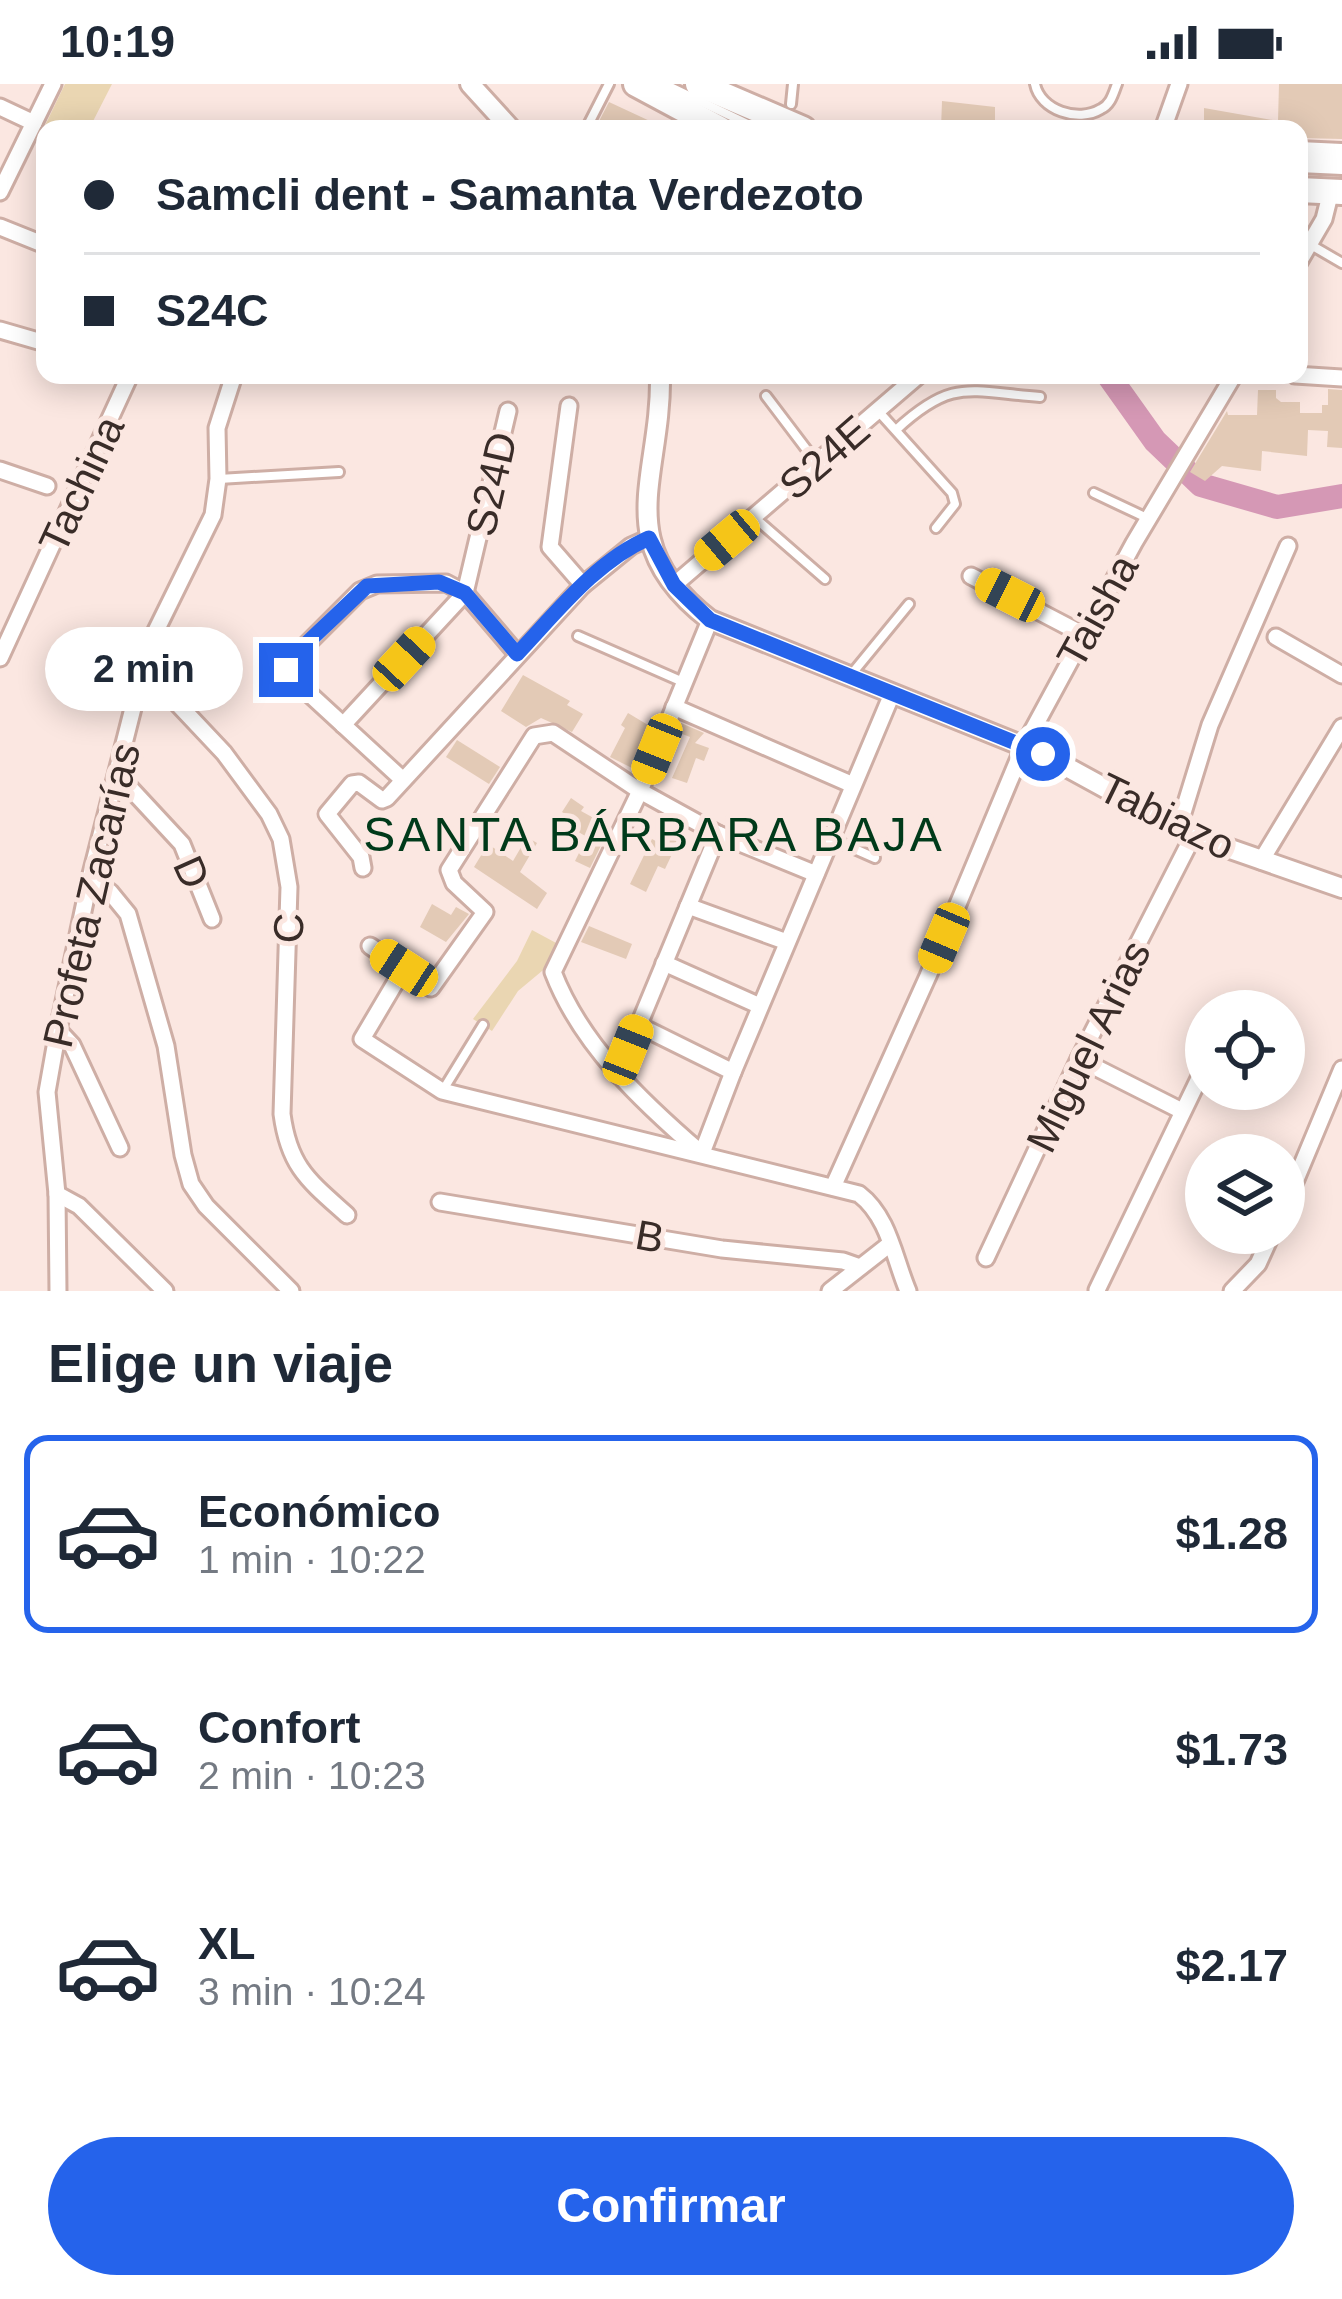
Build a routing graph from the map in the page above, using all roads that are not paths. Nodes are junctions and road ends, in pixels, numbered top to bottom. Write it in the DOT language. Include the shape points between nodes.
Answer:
graph roads {
  1 [pos="53,84"];
  2 [pos="470,84"];
  3 [pos="609,84"];
  4 [pos="636,84"];
  5 [pos="664,84"];
  6 [pos="698,84"];
  7 [pos="793,84"];
  8 [pos="1035,84"];
  9 [pos="1118,84"];
  10 [pos="1179,84"];
  11 [pos="790,104"];
  12 [pos="0,106"];
  13 [pos="504,120"];
  14 [pos="591,120"];
  15 [pos="703,120"];
  16 [pos="739,120"];
  17 [pos="782,120"];
  18 [pos="1166,120"];
  19 [pos="34,123"];
  20 [pos="1308,154"];
  21 [pos="1342,156"];
  22 [pos="1308,172"];
  23 [pos="1338,184"];
  24 [pos="1308,189"];
  25 [pos="0,192"];
  26 [pos="0,227"];
  27 [pos="36,241"];
  28 [pos="1310,244"];
  29 [pos="1308,247"];
  30 [pos="1342,263"];
  31 [pos="0,330"];
  32 [pos="36,340"];
  33 [pos="1308,376"];
  34 [pos="1342,378"];
  35 [pos="126,384"];
  36 [pos="231,384"];
  37 [pos="660,384"];
  38 [pos="904,384"];
  39 [pos="1229,384"];
  40 [pos="766,396"];
  41 [pos="1040,397"];
  42 [pos="569,406"];
  43 [pos="878,410"];
  44 [pos="508,411"];
  45 [pos="896,430"];
  46 [pos="817,463"];
  47 [pos="0,470"];
  48 [pos="339,472"];
  49 [pos="218,479"];
  50 [pos="46,486"];
  51 [pos="1094,493"];
  52 [pos="754,517"];
  53 [pos="1149,518"];
  54 [pos="936,528"];
  55 [pos="649,538"];
  56 [pos="1288,546"];
  57 [pos="971,576"];
  58 [pos="825,579"];
  59 [pos="583,585"];
  60 [pos="674,585"];
  61 [pos="465,593"];
  62 [pos="910,604"];
  63 [pos="710,620"];
  64 [pos="1084,635"];
  65 [pos="578,636"];
  66 [pos="1276,637"];
  67 [pos="267,652"];
  68 [pos="517,654"];
  69 [pos="0,658"];
  70 [pos="143,668"];
  71 [pos="286,670"];
  72 [pos="1342,675"];
  73 [pos="849,677"];
  74 [pos="684,682"];
  75 [pos="892,694"];
  76 [pos="674,707"];
  77 [pos="343,724"];
  78 [pos="1342,727"];
  79 [pos="1024,746"];
  80 [pos="118,776"];
  81 [pos="403,780"];
  82 [pos="853,785"];
  83 [pos="640,790"];
  84 [pos="1186,832"];
  85 [pos="718,834"];
  86 [pos="831,838"];
  87 [pos="875,859"];
  88 [pos="1262,861"];
  89 [pos="363,868"];
  90 [pos="816,874"];
  91 [pos="90,878"];
  92 [pos="1342,888"];
  93 [pos="688,906"];
  94 [pos="212,919"];
  95 [pos="787,942"];
  96 [pos="370,946"];
  97 [pos="664,962"];
  98 [pos="404,968"];
  99 [pos="760,1006"];
  100 [pos="483,1025"];
  101 [pos="638,1025"];
  102 [pos="58,1030"];
  103 [pos="1079,1059"];
  104 [pos="1342,1070"];
  105 [pos="733,1072"];
  106 [pos="618,1075"];
  107 [pos="442,1091"];
  108 [pos="1185,1103"];
  109 [pos="1181,1111"];
  110 [pos="120,1148"];
  111 [pos="703,1154"];
  112 [pos="1305,1158"];
  113 [pos="833,1186"];
  114 [pos="57,1194"];
  115 [pos="440,1202"];
  116 [pos="347,1215"];
  117 [pos="890,1244"];
  118 [pos="1263,1254"];
  119 [pos="986,1258"];
  120 [pos="860,1267"];
  121 [pos="1097,1290"];
  122 [pos="58,1291"];
  123 [pos="165,1291"];
  124 [pos="291,1291"];
  125 [pos="830,1291"];
  126 [pos="908,1291"];
  127 [pos="1232,1291"];
  1 -- 19 [label="street"];
  2 -- 13 [label="street"];
  3 -- 14 [label="lane"];
  4 -- 15 [label="main road"];
  5 -- 16 [label="lane"];
  6 -- 17 [label="main road"];
  7 -- 11 [label="lane"];
  8 -- 9 [label="lane" via="1049,106 1082,114 1099,112"];
  10 -- 18 [label="street"];
  12 -- 19 [label="street"];
  19 -- 25 [label="street"];
  20 -- 21 [label="main road"];
  22 -- 23 [label="lane"];
  23 -- 24 [label="main road"];
  23 -- 28 [label="street"];
  26 -- 27 [label="street"];
  28 -- 29 [label="street"];
  28 -- 30 [label="lane"];
  31 -- 32 [label="street"];
  33 -- 34 [label="street"];
  35 -- 69 [label="street, Tachina"];
  36 -- 49 [label="street, Profeta Zacarías" via="217,428"];
  37 -- 55 [label="street, Tabiazo"];
  38 -- 43 [label="street, S24E"];
  39 -- 53 [label="street, Taisha"];
  40 -- 46 [label="lane"];
  41 -- 45 [label="lane" via="959,391 922,406"];
  42 -- 59 [label="street" via="550,547"];
  43 -- 45 [label="lane"];
  43 -- 46 [label="street, S24E"];
  44 -- 61 [label="street, S24D"];
  45 -- 54 [label="lane" via="952,493 955,504"];
  46 -- 52 [label="street, S24E"];
  47 -- 50 [label="street"];
  48 -- 49 [label="lane"];
  49 -- 70 [label="street, Profeta Zacarías" via="213,515"];
  51 -- 53 [label="lane"];
  52 -- 58 [label="lane"];
  52 -- 60 [label="street, S24E"];
  53 -- 64 [label="street, Taisha"];
  55 -- 59 [label="street"];
  55 -- 60 [label="street, Tabiazo"];
  56 -- 84 [label="street, Miguel Arias" via="1210,725"];
  57 -- 64 [label="street"];
  59 -- 68 [label="street"];
  60 -- 63 [label="street, Tabiazo"];
  61 -- 68 [label="street"];
  61 -- 71 [label="street" via="439,582 359,591"];
  61 -- 77 [label="street, S24D"];
  62 -- 73 [label="lane"];
  63 -- 73 [label="street, Tabiazo"];
  63 -- 74 [label="street"];
  64 -- 79 [label="street, Taisha"];
  65 -- 74 [label="lane"];
  66 -- 72 [label="street"];
  67 -- 71 [label="lane"];
  68 -- 81 [label="street"];
  70 -- 80 [label="street, Profeta Zacarías"];
  70 -- 116 [label="street, C" via="224,753 281,839 289,887 286,1146 302,1174"];
  71 -- 77 [label="street"];
  73 -- 75 [label="street, Tabiazo"];
  74 -- 76 [label="street"];
  75 -- 79 [label="street, Tabiazo"];
  75 -- 82 [label="street"];
  76 -- 82 [label="street"];
  76 -- 83 [label="street"];
  77 -- 81 [label="street"];
  78 -- 88 [label="street"];
  79 -- 84 [label="street, Tabiazo"];
  79 -- 113 [label="street, Taisha"];
  80 -- 91 [label="street, Profeta Zacarías"];
  80 -- 94 [label="street, D" via="182,844"];
  81 -- 89 [label="street" via="382,800 355,782 327,814"];
  82 -- 86 [label="street"];
  83 -- 85 [label="street"];
  83 -- 98 [label="street" via="553,733 533,736 449,870 484,915 431,988"];
  83 -- 106 [label="street" via="554,972"];
  84 -- 88 [label="street, Tabiazo"];
  84 -- 103 [label="street, Miguel Arias"];
  85 -- 90 [label="street"];
  85 -- 93 [label="street"];
  86 -- 87 [label="lane"];
  86 -- 90 [label="street"];
  88 -- 92 [label="street, Tabiazo"];
  90 -- 95 [label="street"];
  91 -- 102 [label="street, Profeta Zacarías"];
  91 -- 124 [label="street" via="128,914 166,1046 191,1184"];
  93 -- 95 [label="street"];
  93 -- 97 [label="street"];
  95 -- 99 [label="street"];
  96 -- 98 [label="street"];
  97 -- 99 [label="street"];
  97 -- 101 [label="street"];
  98 -- 107 [label="street" via="362,1039"];
  99 -- 105 [label="street"];
  100 -- 107 [label="lane"];
  101 -- 105 [label="street"];
  101 -- 106 [label="street"];
  102 -- 110 [label="street"];
  102 -- 114 [label="street, Profeta Zacarías" via="47,1092"];
  103 -- 109 [label="street"];
  103 -- 119 [label="street, Miguel Arias"];
  104 -- 112 [label="street"];
  105 -- 111 [label="street"];
  106 -- 111 [label="street"];
  107 -- 111 [label="street"];
  108 -- 109 [label="street"];
  109 -- 121 [label="street"];
  111 -- 113 [label="street"];
  113 -- 117 [label="street" via="873,1205"];
  114 -- 122 [label="street, Profeta Zacarías"];
  114 -- 123 [label="street"];
  115 -- 120 [label="street, B"];
  117 -- 120 [label="street"];
  117 -- 126 [label="street"];
  118 -- 127 [label="street"];
  120 -- 125 [label="street"];
}
